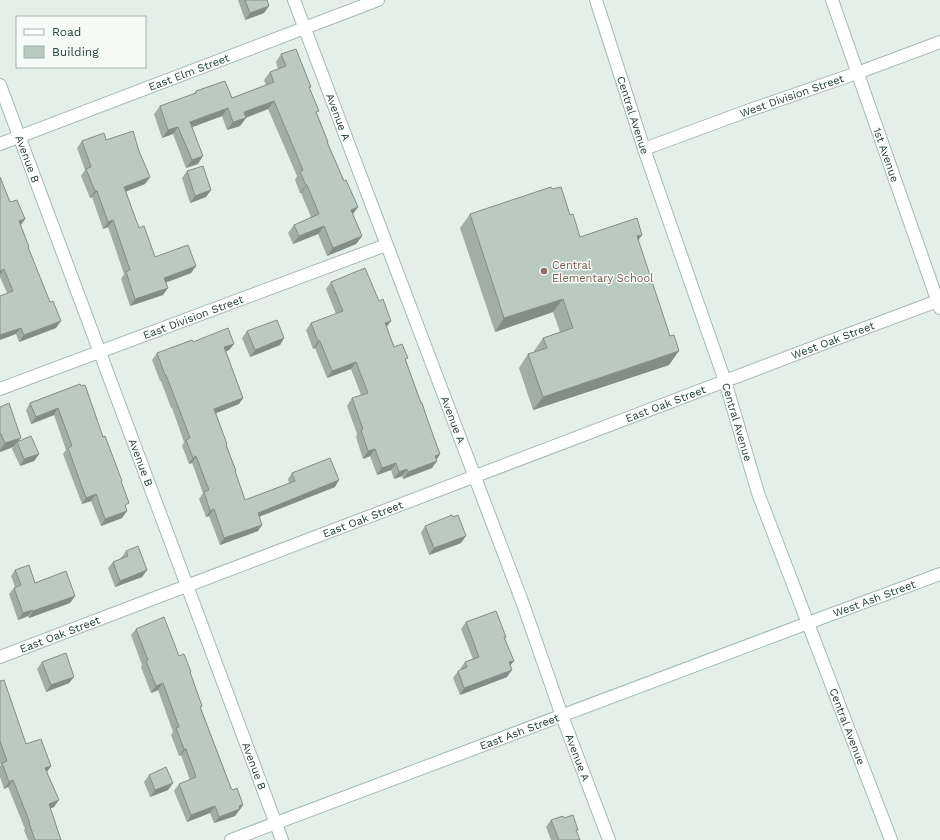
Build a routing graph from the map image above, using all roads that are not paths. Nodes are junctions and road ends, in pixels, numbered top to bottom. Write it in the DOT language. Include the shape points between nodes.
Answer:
graph roads {
  1 [pos="294,0"];
  2 [pos="378,0"];
  3 [pos="596,0"];
  4 [pos="832,0"];
  5 [pos="305,28"];
  6 [pos="940,42"];
  7 [pos="857,73"];
  8 [pos="0,85"];
  9 [pos="19,136"];
  10 [pos="0,144"];
  11 [pos="644,149"];
  12 [pos="386,245"];
  13 [pos="939,303"];
  14 [pos="100,352"];
  15 [pos="725,381"];
  16 [pos="0,389"];
  17 [pos="474,476"];
  18 [pos="940,574"];
  19 [pos="187,586"];
  20 [pos="808,623"];
  21 [pos="0,657"];
  22 [pos="562,716"];
  23 [pos="276,823"];
  24 [pos="231,840"];
  25 [pos="282,840"];
  26 [pos="610,840"];
  27 [pos="891,840"];
  1 -- 5 [label="street, Avenue A"];
  2 -- 5 [label="street, East Elm Street"];
  3 -- 11 [label="street, Central Avenue"];
  4 -- 7 [label="street, 1st Avenue"];
  5 -- 9 [label="street, East Elm Street"];
  5 -- 12 [label="street, Avenue A"];
  6 -- 7 [label="street, West Division Street"];
  7 -- 11 [label="street, West Division Street"];
  7 -- 13 [label="street, 1st Avenue"];
  8 -- 9 [label="street, Avenue B"];
  9 -- 10 [label="street, East Elm Street"];
  9 -- 14 [label="street, Avenue B"];
  11 -- 15 [label="street, Central Avenue"];
  12 -- 14 [label="street, East Division Street"];
  12 -- 17 [label="street, Avenue A"];
  13 -- 15 [label="street, West Oak Street"];
  14 -- 16 [label="street, East Division Street"];
  14 -- 19 [label="street, Avenue B"];
  15 -- 17 [label="street, East Oak Street"];
  15 -- 20 [label="street, Central Avenue" via="758,493"];
  17 -- 19 [label="street, East Oak Street"];
  17 -- 22 [label="street, Avenue A"];
  18 -- 20 [label="street, West Ash Street"];
  19 -- 21 [label="street, East Oak Street"];
  19 -- 23 [label="street, Avenue B"];
  20 -- 22 [label="street, East Ash Street"];
  20 -- 27 [label="street, Central Avenue"];
  22 -- 23 [label="street, East Ash Street"];
  22 -- 26 [label="street, Avenue A"];
  23 -- 24 [label="street, East Ash Street"];
  23 -- 25 [label="street, Avenue B"];
}
